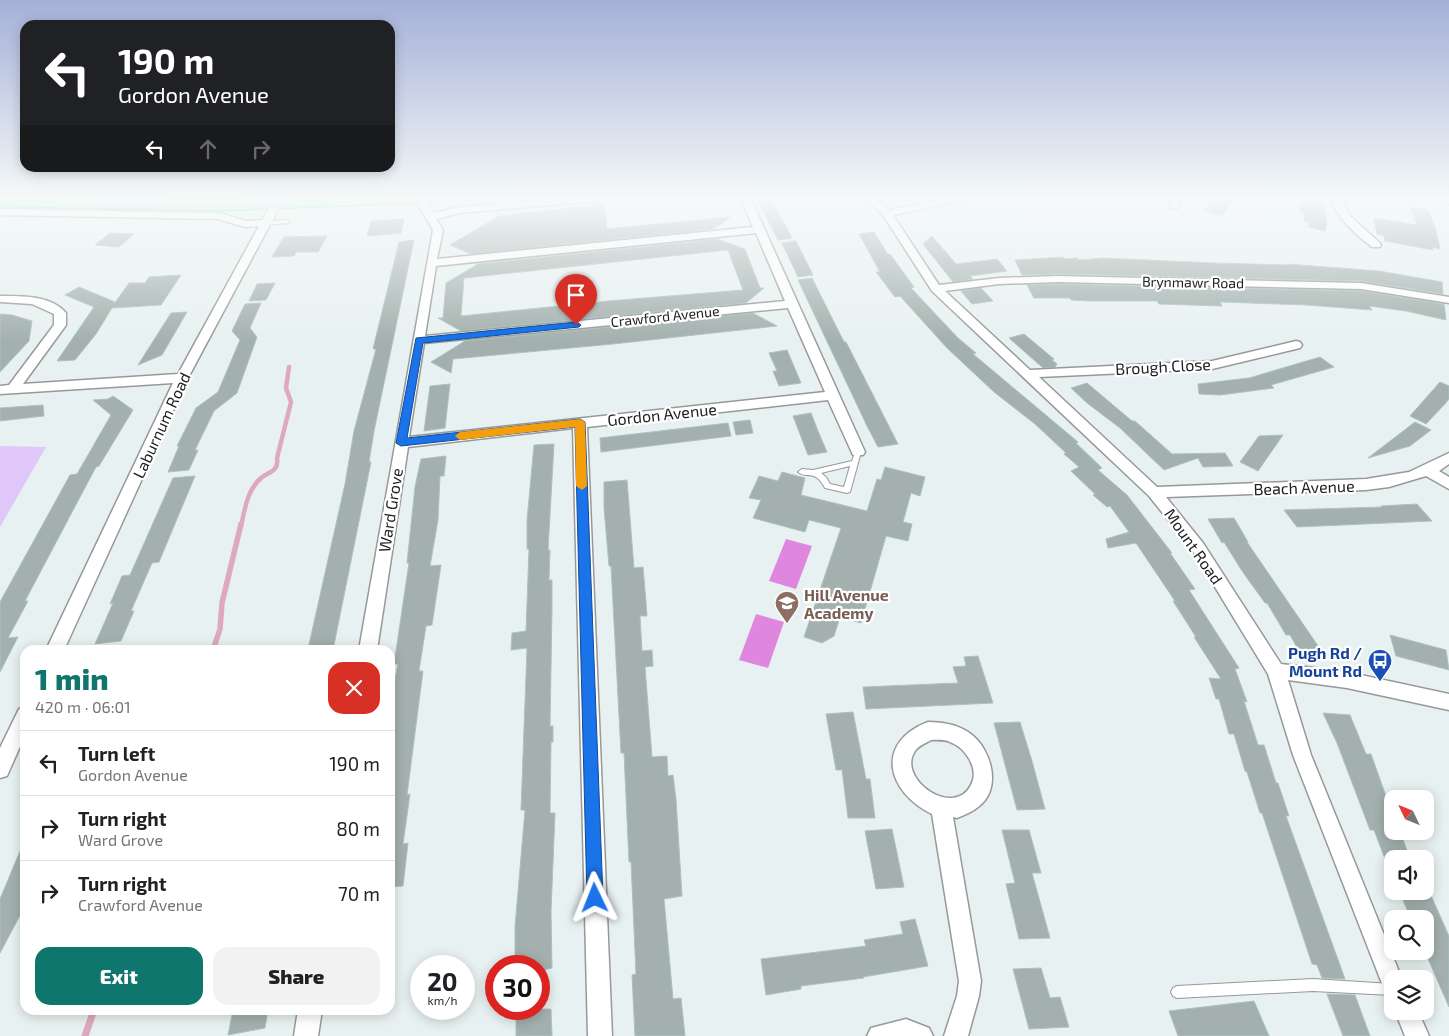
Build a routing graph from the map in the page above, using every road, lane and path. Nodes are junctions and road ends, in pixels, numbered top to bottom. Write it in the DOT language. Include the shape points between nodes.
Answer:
graph roads {
  1 [pos="253,245"];
  2 [pos="435,245"];
  3 [pos="606,245"];
  4 [pos="766,245"];
  5 [pos="908,245"];
  6 [pos="431,263"];
  7 [pos="936,289"];
  8 [pos="0,299"];
  9 [pos="1449,300"];
  10 [pos="792,304"];
  11 [pos="419,340"];
  12 [pos="1296,344"];
  13 [pos="1028,374"];
  14 [pos="182,378"];
  15 [pos="6,390"];
  16 [pos="833,395"];
  17 [pos="580,422"];
  18 [pos="401,443"];
  19 [pos="856,457"];
  20 [pos="1449,458"];
  21 [pos="1428,471"];
  22 [pos="802,472"];
  23 [pos="815,472"];
  24 [pos="1449,484"];
  25 [pos="1154,492"];
  26 [pos="57,645"];
  27 [pos="369,645"];
  28 [pos="1276,671"];
  29 [pos="1449,702"];
  30 [pos="20,726"];
  31 [pos="0,769"];
  32 [pos="941,807"];
  33 [pos="1388,970"];
  34 [pos="1384,989"];
  35 [pos="1177,992"];
  36 [pos="309,1015"];
  37 [pos="1410,1020"];
  38 [pos="306,1036"];
  39 [pos="600,1036"];
  40 [pos="879,1036"];
  41 [pos="921,1036"];
  42 [pos="956,1036"];
  43 [pos="1417,1036"];
  1 -- 14 [label="street, Laburnum Road"];
  2 -- 6 [label="street, Ward Grove"];
  3 -- 6 [label="street"];
  4 -- 10 [label="street"];
  5 -- 7 [label="street, Mount Road"];
  6 -- 11 [label="street, Ward Grove"];
  7 -- 9 [label="street, Brynmawr Road" via="999,281 1087,279 1361,286"];
  7 -- 13 [label="street, Mount Road"];
  8 -- 15 [label="street" via="36,301 60,313 60,325 43,350"];
  10 -- 11 [label="street, Crawford Avenue"];
  10 -- 16 [label="street"];
  11 -- 18 [label="street, Ward Grove"];
  12 -- 13 [label="street, Brough Close" via="1212,365"];
  13 -- 25 [label="street, Mount Road"];
  14 -- 15 [label="street"];
  14 -- 26 [label="street, Laburnum Road"];
  16 -- 17 [label="street, Gordon Avenue"];
  16 -- 19 [label="street"];
  17 -- 18 [label="street, Gordon Avenue"];
  17 -- 39 [label="street"];
  18 -- 27 [label="street, Ward Grove"];
  19 -- 23 [label="lane"];
  19 -- 23 [label="lane" via="847,490 828,486"];
  20 -- 21 [label="street, Beach Avenue"];
  21 -- 24 [label="street"];
  21 -- 25 [label="street, Beach Avenue" via="1352,486"];
  22 -- 23 [label="lane"];
  25 -- 28 [label="street, Mount Road" via="1198,547"];
  28 -- 29 [label="street" via="1347,680"];
  28 -- 33 [label="street, Mount Road" via="1302,755"];
  30 -- 31 [label="street"];
  32 -- 32 [label="street" via="924,801 911,790 903,775 901,760 905,746 928,730 959,736 981,760 984,776 980,790 971,802 957,808"];
  32 -- 42 [label="street" via="970,981"];
  34 -- 35 [label="lane" via="1313,985"];
  36 -- 38 [label="street"];
  37 -- 43 [label="street"];
  40 -- 41 [label="street" via="906,1031"];
}
